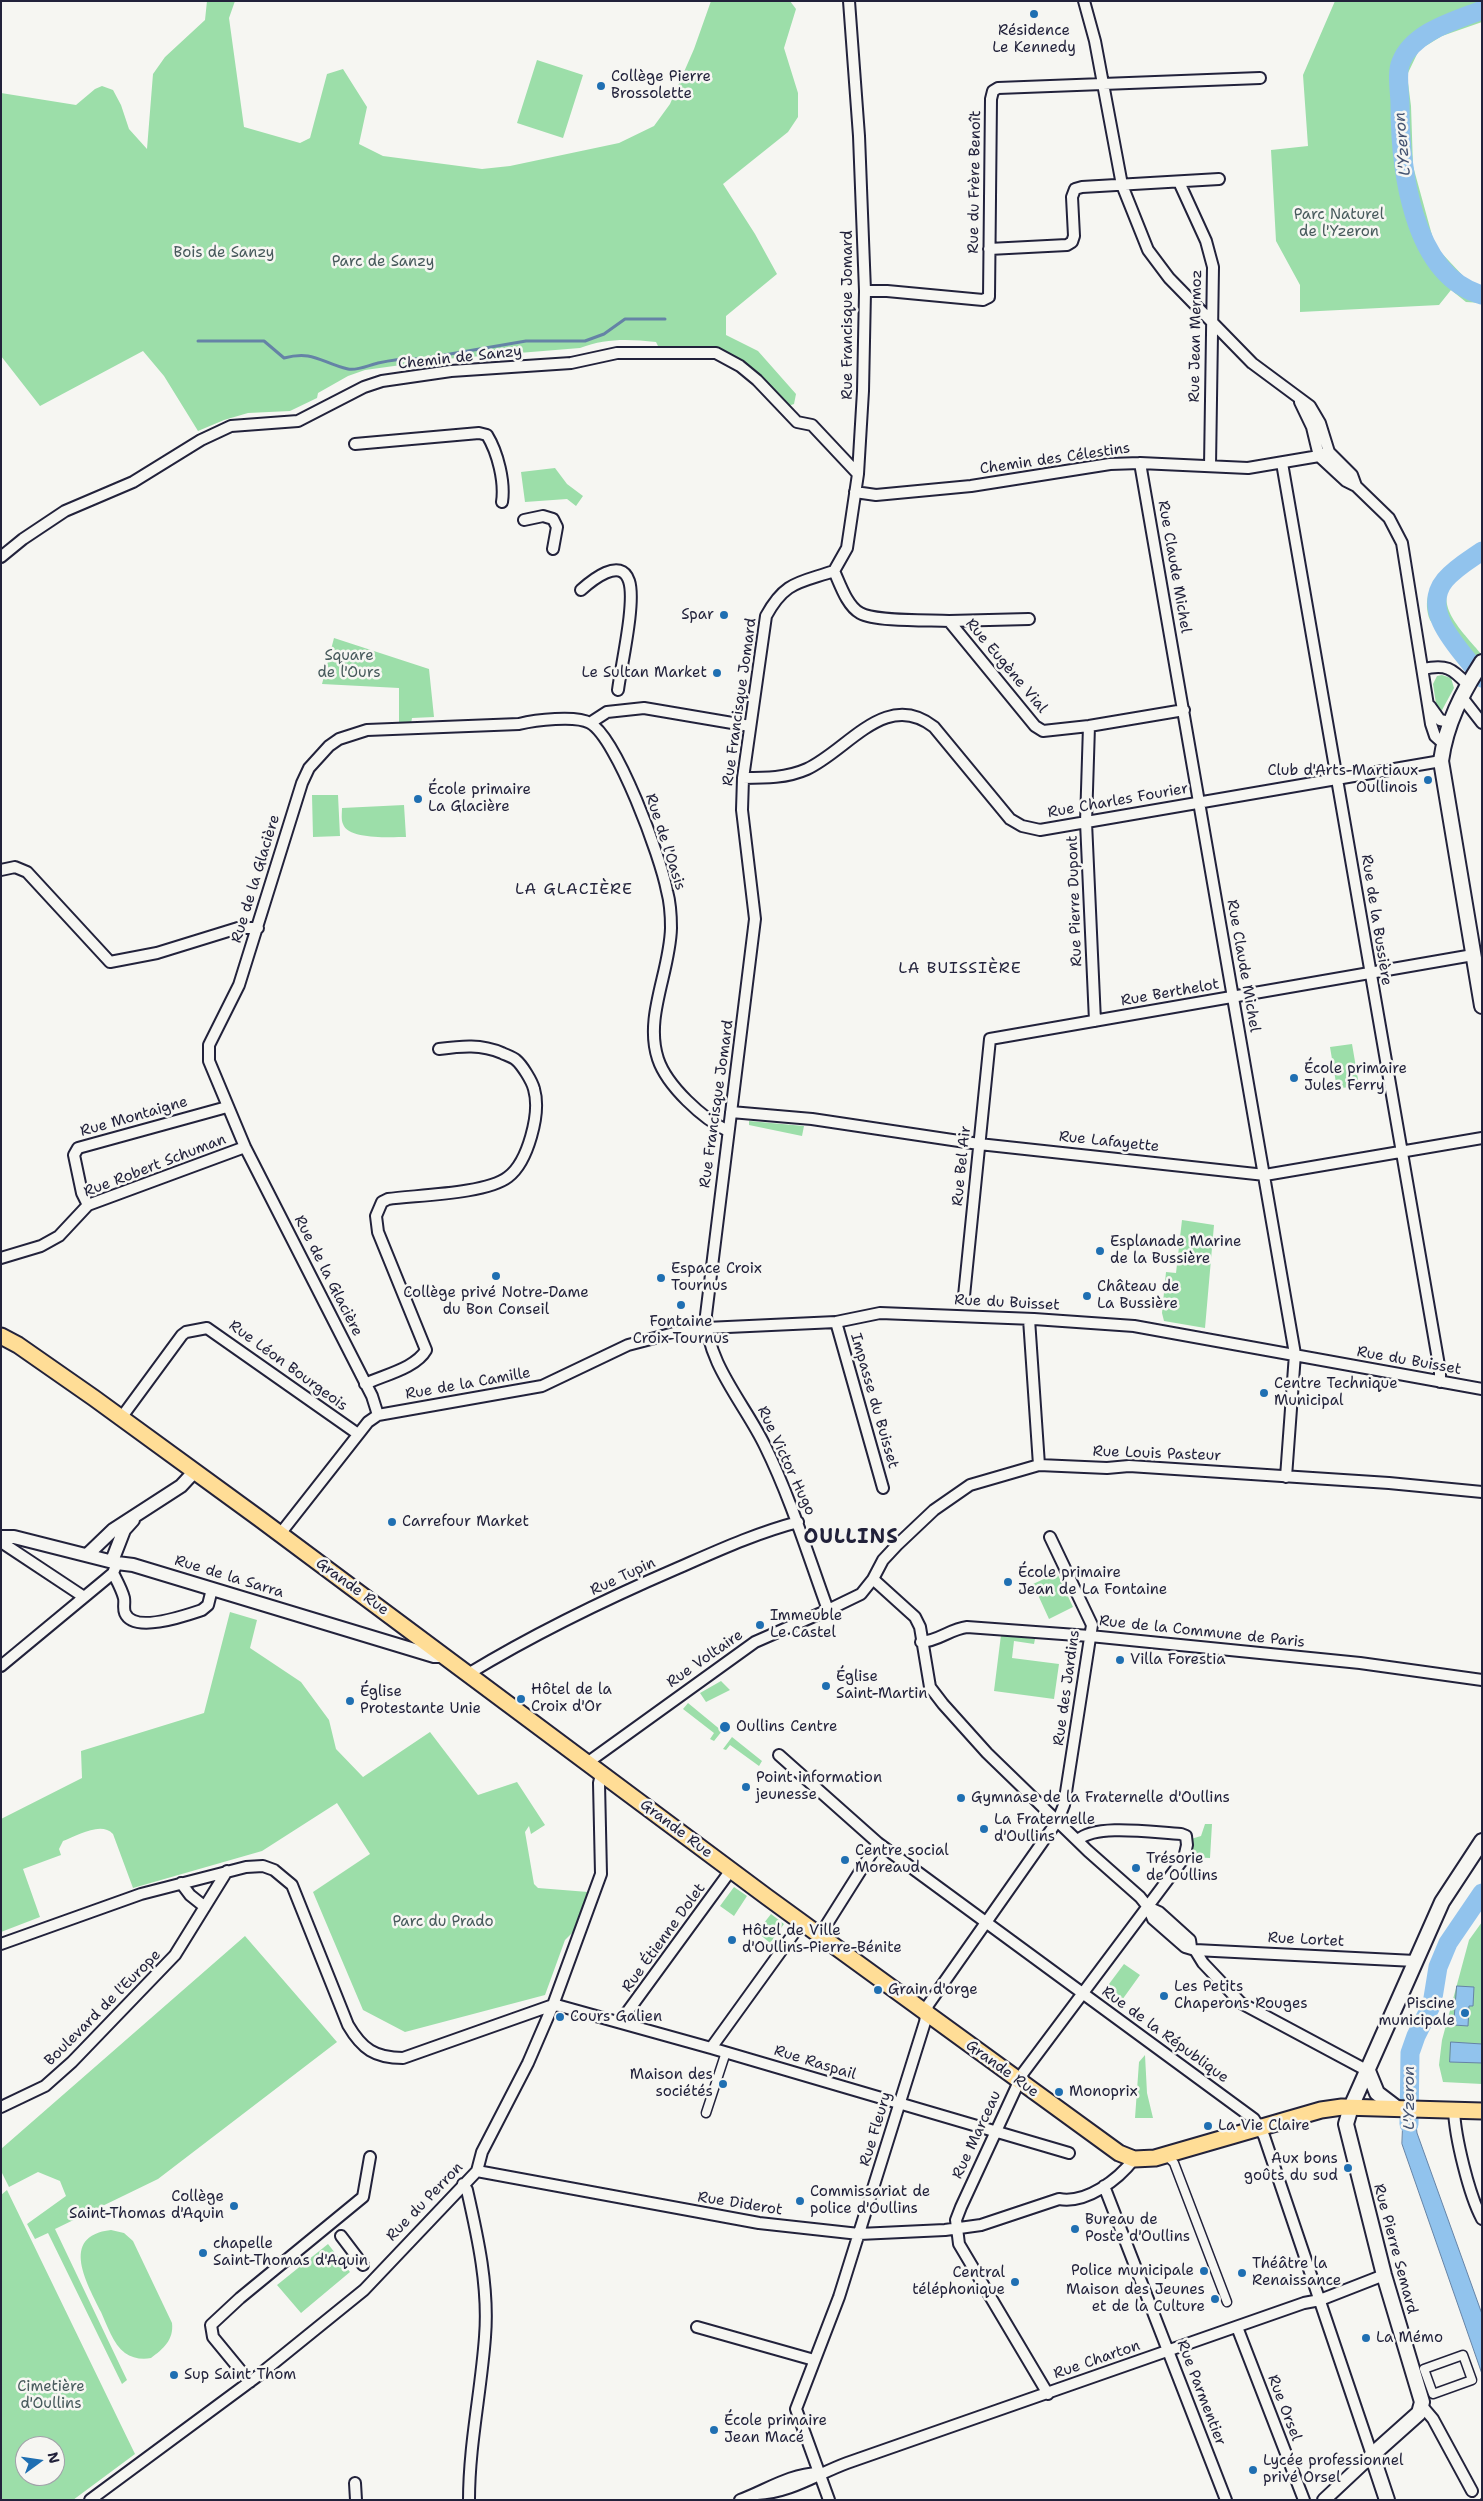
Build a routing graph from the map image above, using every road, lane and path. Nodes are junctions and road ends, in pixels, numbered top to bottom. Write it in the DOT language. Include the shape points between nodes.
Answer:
graph roads {
  1 [pos="849,1"];
  2 [pos="1084,1"];
  3 [pos="1260,78"];
  4 [pos="1103,83"];
  5 [pos="1219,179"];
  6 [pos="1179,182"];
  7 [pos="1122,185"];
  8 [pos="989,249"];
  9 [pos="865,291"];
  10 [pos="1212,320"];
  11 [pos="1297,397"];
  12 [pos="355,444"];
  13 [pos="1329,452"];
  14 [pos="1319,456"];
  15 [pos="1140,463"];
  16 [pos="1282,463"];
  17 [pos="1210,466"];
  18 [pos="858,474"];
  19 [pos="1356,486"];
  20 [pos="855,492"];
  21 [pos="502,502"];
  22 [pos="524,520"];
  23 [pos="553,549"];
  24 [pos="1,557"];
  25 [pos="834,571"];
  26 [pos="581,590"];
  27 [pos="1029,618"];
  28 [pos="949,621"];
  29 [pos="1482,662"];
  30 [pos="1422,669"];
  31 [pos="1467,687"];
  32 [pos="618,690"];
  33 [pos="1428,703"];
  34 [pos="1184,710"];
  35 [pos="1450,722"];
  36 [pos="590,723"];
  37 [pos="1482,723"];
  38 [pos="750,726"];
  39 [pos="1089,726"];
  40 [pos="1444,744"];
  41 [pos="1441,761"];
  42 [pos="743,778"];
  43 [pos="1338,778"];
  44 [pos="1200,802"];
  45 [pos="1086,822"];
  46 [pos="1,870"];
  47 [pos="258,928"];
  48 [pos="1473,955"];
  49 [pos="1370,974"];
  50 [pos="1234,997"];
  51 [pos="1482,1006"];
  52 [pos="1095,1020"];
  53 [pos="990,1039"];
  54 [pos="439,1049"];
  55 [pos="227,1107"];
  56 [pos="731,1112"];
  57 [pos="728,1131"];
  58 [pos="1482,1138"];
  59 [pos="979,1144"];
  60 [pos="245,1147"];
  61 [pos="1401,1150"];
  62 [pos="1265,1175"];
  63 [pos="88,1206"];
  64 [pos="1,1258"];
  65 [pos="964,1296"];
  66 [pos="1029,1319"];
  67 [pos="836,1322"];
  68 [pos="706,1328"];
  69 [pos="1,1336"];
  70 [pos="1295,1354"];
  71 [pos="365,1382"];
  72 [pos="1440,1382"];
  73 [pos="1482,1389"];
  74 [pos="378,1415"];
  75 [pos="122,1418"];
  76 [pos="358,1434"];
  77 [pos="1039,1465"];
  78 [pos="194,1472"];
  79 [pos="1286,1476"];
  80 [pos="883,1488"];
  81 [pos="1482,1492"];
  82 [pos="138,1514"];
  83 [pos="798,1522"];
  84 [pos="280,1534"];
  85 [pos="1050,1536"];
  86 [pos="1,1537"];
  87 [pos="1,1542"];
  88 [pos="87,1555"];
  89 [pos="114,1566"];
  90 [pos="873,1579"];
  91 [pos="212,1589"];
  92 [pos="84,1597"];
  93 [pos="828,1610"];
  94 [pos="1090,1636"];
  95 [pos="922,1642"];
  96 [pos="444,1656"];
  97 [pos="1,1666"];
  98 [pos="468,1674"];
  99 [pos="1482,1680"];
  100 [pos="779,1755"];
  101 [pos="586,1763"];
  102 [pos="601,1774"];
  103 [pos="1058,1820"];
  104 [pos="1078,1840"];
  105 [pos="1482,1841"];
  106 [pos="878,1843"];
  107 [pos="731,1870"];
  108 [pos="227,1871"];
  109 [pos="180,1883"];
  110 [pos="205,1907"];
  111 [pos="1148,1907"];
  112 [pos="802,1922"];
  113 [pos="984,1923"];
  114 [pos="820,1935"];
  115 [pos="1,1944"];
  116 [pos="1193,1949"];
  117 [pos="1415,1961"];
  118 [pos="1082,1993"];
  119 [pos="553,2005"];
  120 [pos="926,2014"];
  121 [pos="519,2017"];
  122 [pos="620,2022"];
  123 [pos="541,2030"];
  124 [pos="711,2048"];
  125 [pos="726,2052"];
  126 [pos="1368,2071"];
  127 [pos="1018,2082"];
  128 [pos="1378,2102"];
  129 [pos="899,2104"];
  130 [pos="1,2107"];
  131 [pos="1351,2108"];
  132 [pos="1454,2110"];
  133 [pos="1482,2111"];
  134 [pos="706,2113"];
  135 [pos="1260,2128"];
  136 [pos="995,2132"];
  137 [pos="1069,2153"];
  138 [pos="1166,2155"];
  139 [pos="370,2158"];
  140 [pos="1134,2159"];
  141 [pos="476,2172"];
  142 [pos="463,2184"];
  143 [pos="1104,2186"];
  144 [pos="1482,2219"];
  145 [pos="956,2228"];
  146 [pos="336,2231"];
  147 [pos="859,2234"];
  148 [pos="363,2265"];
  149 [pos="1384,2275"];
  150 [pos="1320,2300"];
  151 [pos="1226,2302"];
  152 [pos="697,2327"];
  153 [pos="1237,2327"];
  154 [pos="1168,2351"];
  155 [pos="814,2360"];
  156 [pos="1424,2369"];
  157 [pos="250,2382"];
  158 [pos="1048,2394"];
  159 [pos="1422,2403"];
  160 [pos="1372,2455"];
  161 [pos="820,2473"];
  162 [pos="355,2483"];
  163 [pos="1472,2491"];
  164 [pos="756,2494"];
  165 [pos="776,2497"];
  166 [pos="90,2500"];
  167 [pos="356,2500"];
  168 [pos="468,2500"];
  169 [pos="740,2500"];
  170 [pos="830,2500"];
  171 [pos="1226,2500"];
  172 [pos="1304,2500"];
  173 [pos="1324,2500"];
  174 [pos="1387,2500"];
  1 -- 9 [label="street, Rue Francisque Jomard" via="859,136"];
  2 -- 4 [label="street"];
  3 -- 4 [label="street, Rue du Frère Benoît"];
  4 -- 7 [label="street"];
  4 -- 8 [label="street, Rue du Frère Benoît" via="1004,87 993,91"];
  5 -- 6 [label="street"];
  6 -- 7 [label="street"];
  6 -- 10 [label="street, Rue Jean Mermoz" via="1206,241 1213,267"];
  7 -- 8 [label="street" via="1075,189 1072,197 1074,236 1067,245"];
  7 -- 10 [label="street" via="1153,258"];
  8 -- 9 [label="street, Rue du Frère Benoît" via="989,297 983,300"];
  9 -- 18 [label="street, Rue Francisque Jomard"];
  10 -- 11 [label="street" via="1252,363"];
  10 -- 17 [label="street, Rue Jean Mermoz"];
  11 -- 13 [label="street" via="1317,415"];
  11 -- 14 [label="street" via="1312,427"];
  12 -- 21 [label="street" via="479,433 487,435 493,445 504,490"];
  13 -- 14 [label="street, Chemin des Célestins"];
  13 -- 19 [label="street" via="1352,475"];
  14 -- 16 [label="street, Chemin des Célestins"];
  14 -- 19 [label="street"];
  15 -- 17 [label="street, Chemin des Célestins"];
  15 -- 20 [label="street, Chemin des Célestins" via="962,487 876,495"];
  15 -- 34 [label="street, Rue Claude Michel"];
  16 -- 17 [label="street, Chemin des Célestins" via="1248,468"];
  16 -- 43 [label="street, Rue de la Bussière"];
  18 -- 20 [label="street, Rue Francisque Jomard"];
  18 -- 24 [label="street, Chemin de Sanzy" via="812,425 797,422 757,380 716,353 617,353 571,363 451,371 382,381 298,421 231,426 201,440 133,482 65,511"];
  19 -- 30 [label="street" via="1389,518 1400,538"];
  20 -- 25 [label="street, Rue Francisque Jomard" via="847,548"];
  22 -- 23 [label="street" via="543,516 553,519 557,527"];
  25 -- 28 [label="street, Rue Eugène Vial" via="846,597 860,613"];
  25 -- 38 [label="street, Rue Francisque Jomard" via="790,585 766,616"];
  26 -- 32 [label="street" via="594,579 616,570 625,574 629,582 629,607"];
  27 -- 28 [label="street"];
  28 -- 39 [label="street, Rue Eugène Vial" via="1035,726 1043,731"];
  29 -- 31 [label="main road"];
  30 -- 31 [label="street" via="1453,670"];
  30 -- 33 [label="street"];
  31 -- 35 [label="main road"];
  31 -- 37 [label="street"];
  33 -- 35 [label="street" via="1436,716"];
  33 -- 40 [label="street" via="1432,730"];
  34 -- 39 [label="street"];
  34 -- 44 [label="street, Rue Claude Michel"];
  35 -- 40 [label="main road"];
  36 -- 38 [label="street" via="607,712 644,708"];
  36 -- 47 [label="street, Rue de la Glacière" via="560,720 367,730 339,739 314,761 302,783"];
  36 -- 57 [label="street, Rue de l'Oasis" via="606,741 638,802 667,890 671,928 667,966 654,1023 658,1058 668,1080 704,1115"];
  38 -- 42 [label="street, Rue Francisque Jomard"];
  39 -- 45 [label="street, Rue Pierre Dupont"];
  40 -- 41 [label="main road"];
  41 -- 43 [label="street, Rue Charles Fourier"];
  41 -- 48 [label="main road"];
  42 -- 45 [label="street, Rue Charles Fourier" via="772,778 800,772 823,760 875,723 889,716 904,714 922,719 934,727 1010,819 1040,830"];
  42 -- 56 [label="street, Rue Francisque Jomard" via="742,810 756,919"];
  43 -- 44 [label="street, Rue Charles Fourier"];
  43 -- 49 [label="street, Rue de la Bussière"];
  44 -- 45 [label="street, Rue Charles Fourier"];
  44 -- 50 [label="street, Rue Claude Michel"];
  45 -- 52 [label="street, Rue Pierre Dupont"];
  46 -- 47 [label="street" via="15,867 27,872 110,962 157,953 238,928"];
  47 -- 55 [label="street, Rue de la Glacière" via="239,985 209,1045 210,1060"];
  48 -- 49 [label="street, Rue Berthelot"];
  48 -- 51 [label="main road"];
  49 -- 50 [label="street, Rue Berthelot"];
  49 -- 61 [label="street, Rue de la Bussière"];
  50 -- 52 [label="street, Rue Berthelot"];
  50 -- 62 [label="street, Rue Claude Michel"];
  52 -- 53 [label="street, Rue Berthelot"];
  53 -- 59 [label="street, Rue Bel Air"];
  54 -- 71 [label="street, Rue de la Camille" via="472,1045 516,1059 534,1088 532,1134 520,1165 507,1178 488,1187 388,1199 378,1207 378,1232 426,1350 423,1356"];
  55 -- 60 [label="street, Rue de la Glacière"];
  55 -- 63 [label="street, Rue Montaigne" via="78,1148 74,1155"];
  56 -- 57 [label="street, Rue Francisque Jomard"];
  56 -- 59 [label="street, Rue Lafayette" via="812,1119"];
  57 -- 68 [label="street, Rue Francisque Jomard"];
  58 -- 61 [label="street, Rue Lafayette"];
  59 -- 62 [label="street, Rue Lafayette"];
  59 -- 65 [label="street, Rue Bel Air"];
  60 -- 63 [label="street, Rue Robert Schuman"];
  60 -- 71 [label="street, Rue de la Glacière"];
  61 -- 62 [label="street, Rue Lafayette"];
  61 -- 72 [label="street, Rue de la Bussière"];
  62 -- 70 [label="street, Rue Claude Michel"];
  63 -- 64 [label="street, Rue Robert Schuman" via="59,1236 41,1246"];
  66 -- 67 [label="street, Rue du Buisset" via="880,1313"];
  66 -- 70 [label="street, Rue du Buisset" via="1134,1326"];
  66 -- 77 [label="street"];
  67 -- 68 [label="street, Rue du Buisset"];
  67 -- 80 [label="street, Impasse du Buisset"];
  68 -- 74 [label="street, Rue de la Camille" via="628,1345 538,1387"];
  68 -- 83 [label="street, Rue Victor Hugo" via="712,1351 765,1446"];
  69 -- 75 [label="main road, Grande Rue"];
  70 -- 72 [label="street, Rue du Buisset"];
  70 -- 79 [label="street, Rue Claude Michel"];
  71 -- 74 [label="street, Rue de la Glacière"];
  72 -- 73 [label="street, Rue du Buisset"];
  74 -- 76 [label="street"];
  75 -- 76 [label="street, Rue Léon Bourgeois" via="182,1335 207,1328"];
  75 -- 78 [label="main road, Grande Rue"];
  76 -- 84 [label="street"];
  77 -- 79 [label="street, Rue Louis Pasteur" via="1129,1466"];
  77 -- 90 [label="street, Rue Louis Pasteur" via="970,1485 897,1545 883,1560"];
  78 -- 82 [label="street" via="181,1486"];
  78 -- 84 [label="main road, Grande Rue"];
  79 -- 81 [label="street, Rue Louis Pasteur"];
  82 -- 88 [label="street" via="113,1530"];
  82 -- 89 [label="street" via="124,1530"];
  83 -- 93 [label="street, Rue Victor Hugo"];
  83 -- 98 [label="street, Rue Tupin" via="734,1544 633,1588"];
  84 -- 96 [label="main road, Grande Rue"];
  85 -- 94 [label="street, Rue des Jardins" via="1092,1625"];
  86 -- 88 [label="street, Rue de la Sarra" via="14,1537"];
  87 -- 92 [label="street"];
  88 -- 89 [label="street, Rue de la Sarra"];
  89 -- 91 [label="street, Rue de la Sarra" via="133,1565"];
  89 -- 91 [label="street" via="125,1614 138,1622 158,1622 202,1610 208,1605"];
  89 -- 92 [label="street"];
  90 -- 93 [label="street, Rue Voltaire" via="860,1594"];
  90 -- 95 [label="street" via="915,1617"];
  91 -- 96 [label="street, Rue de la Sarra" via="434,1656"];
  92 -- 97 [label="street"];
  93 -- 101 [label="street, Rue Voltaire" via="756,1642"];
  94 -- 95 [label="street, Rue de la Commune de Paris" via="967,1627 954,1629 934,1641"];
  94 -- 99 [label="street, Rue de la Commune de Paris" via="1360,1663"];
  94 -- 103 [label="street, Rue des Jardins" via="1064,1805"];
  95 -- 103 [label="street" via="930,1687 987,1753"];
  96 -- 98 [label="main road, Grande Rue"];
  98 -- 101 [label="main road, Grande Rue"];
  100 -- 106 [label="street, Rue de la République"];
  101 -- 102 [label="main road, Grande Rue"];
  102 -- 107 [label="main road, Grande Rue"];
  102 -- 119 [label="street, Rue du Perron" via="601,1874"];
  103 -- 104 [label="street"];
  103 -- 113 [label="street, Rue Fleury"];
  104 -- 111 [label="street"];
  104 -- 111 [label="street, Rue Marceau" via="1083,1835 1098,1831 1186,1836 1184,1858"];
  105 -- 117 [label="main road, Rue Pierre Semard" via="1442,1902"];
  106 -- 113 [label="street, Rue de la République"];
  106 -- 114 [label="street"];
  107 -- 112 [label="main road, Grande Rue"];
  107 -- 122 [label="street, Rue Étienne Dolet"];
  108 -- 109 [label="street"];
  108 -- 110 [label="street, Boulevard de l'Europe"];
  108 -- 121 [label="street" via="263,1866 288,1880 299,1897 348,2025 358,2040 378,2056 403,2058"];
  109 -- 110 [label="street"];
  109 -- 115 [label="street"];
  110 -- 130 [label="street, Boulevard de l'Europe" via="175,1955 72,2062 45,2086"];
  111 -- 116 [label="street" via="1159,1912 1190,1940"];
  111 -- 118 [label="street, Rue Marceau"];
  112 -- 114 [label="main road, Grande Rue"];
  112 -- 124 [label="street"];
  113 -- 118 [label="street, Rue de la République"];
  113 -- 120 [label="street, Rue Fleury" via="934,1994"];
  114 -- 120 [label="main road, Grande Rue"];
  116 -- 117 [label="street, Rue Lortet"];
  116 -- 126 [label="street" via="1241,2003"];
  117 -- 126 [label="main road, Rue Pierre Semard"];
  118 -- 127 [label="street, Rue Marceau"];
  118 -- 135 [label="street, Rue de la République" via="1249,2115"];
  119 -- 121 [label="street"];
  119 -- 122 [label="street, Rue Raspail"];
  119 -- 123 [label="street, Rue du Perron"];
  120 -- 127 [label="main road, Grande Rue"];
  120 -- 129 [label="street, Rue Fleury"];
  121 -- 123 [label="street" via="533,2019"];
  122 -- 124 [label="street, Rue Raspail"];
  123 -- 141 [label="street, Rue du Perron" via="528,2063 482,2152"];
  124 -- 125 [label="street, Rue Raspail"];
  125 -- 129 [label="street, Rue Raspail"];
  125 -- 134 [label="street"];
  126 -- 128 [label="main road"];
  126 -- 131 [label="main road, Rue Pierre Semard"];
  127 -- 136 [label="street, Rue Marceau"];
  127 -- 140 [label="main road, Grande Rue" via="1119,2153"];
  128 -- 131 [label="main road"];
  128 -- 132 [label="main road" via="1398,2109"];
  129 -- 136 [label="street, Rue Raspail"];
  129 -- 147 [label="street, Rue Fleury"];
  131 -- 135 [label="main road" via="1321,2110"];
  131 -- 149 [label="main road, Rue Pierre Semard" via="1346,2124 1348,2135"];
  132 -- 133 [label="main road"];
  132 -- 144 [label="street" via="1455,2132"];
  135 -- 138 [label="main road"];
  135 -- 150 [label="street, Rue de la République"];
  136 -- 137 [label="street, Rue Raspail"];
  136 -- 145 [label="street, Rue Marceau" via="961,2207"];
  138 -- 140 [label="main road"];
  138 -- 151 [label="street" via="1174,2163"];
  139 -- 146 [label="street" via="363,2197"];
  140 -- 143 [label="street, Rue Diderot"];
  141 -- 142 [label="street, Rue du Perron"];
  141 -- 147 [label="street, Rue Diderot" via="750,2221"];
  142 -- 157 [label="street, Rue du Perron" via="364,2290"];
  142 -- 168 [label="street" via="468,2190 480,2246 486,2327 468,2471"];
  143 -- 145 [label="street, Rue Diderot" via="1069,2201 1058,2199 981,2225"];
  143 -- 154 [label="street, Rue Parmentier"];
  145 -- 147 [label="street, Rue Diderot"];
  145 -- 158 [label="street" via="959,2244"];
  146 -- 148 [label="street"];
  146 -- 157 [label="street" via="240,2298 211,2325 213,2337"];
  147 -- 155 [label="street, Rue Fleury"];
  149 -- 150 [label="street, Rue Charton"];
  149 -- 159 [label="main road, Rue Pierre Semard"];
  150 -- 153 [label="street, Rue Charton"];
  150 -- 160 [label="street, Rue de la République"];
  152 -- 155 [label="street"];
  153 -- 154 [label="street, Rue Charton"];
  153 -- 172 [label="street, Rue Orsel"];
  154 -- 158 [label="street, Rue Charton"];
  154 -- 171 [label="street, Rue Parmentier"];
  155 -- 161 [label="street, Rue Fleury" via="796,2409"];
  156 -- 156 [label="street" via="1433,2394 1472,2380 1463,2355"];
  157 -- 166 [label="street, Rue du Perron"];
  158 -- 161 [label="street, Rue Charton"];
  159 -- 160 [label="main road" via="1419,2413"];
  159 -- 163 [label="street, Rue Pierre Semard"];
  160 -- 173 [label="street"];
  160 -- 174 [label="main road"];
  161 -- 164 [label="street, Rue Charton" via="805,2473 770,2485"];
  161 -- 165 [label="street, Rue Charton"];
  161 -- 170 [label="street, Rue Fleury"];
  162 -- 167 [label="street"];
  164 -- 165 [label="street, Rue Charton"];
  164 -- 169 [label="street, Rue Charton"];
}
